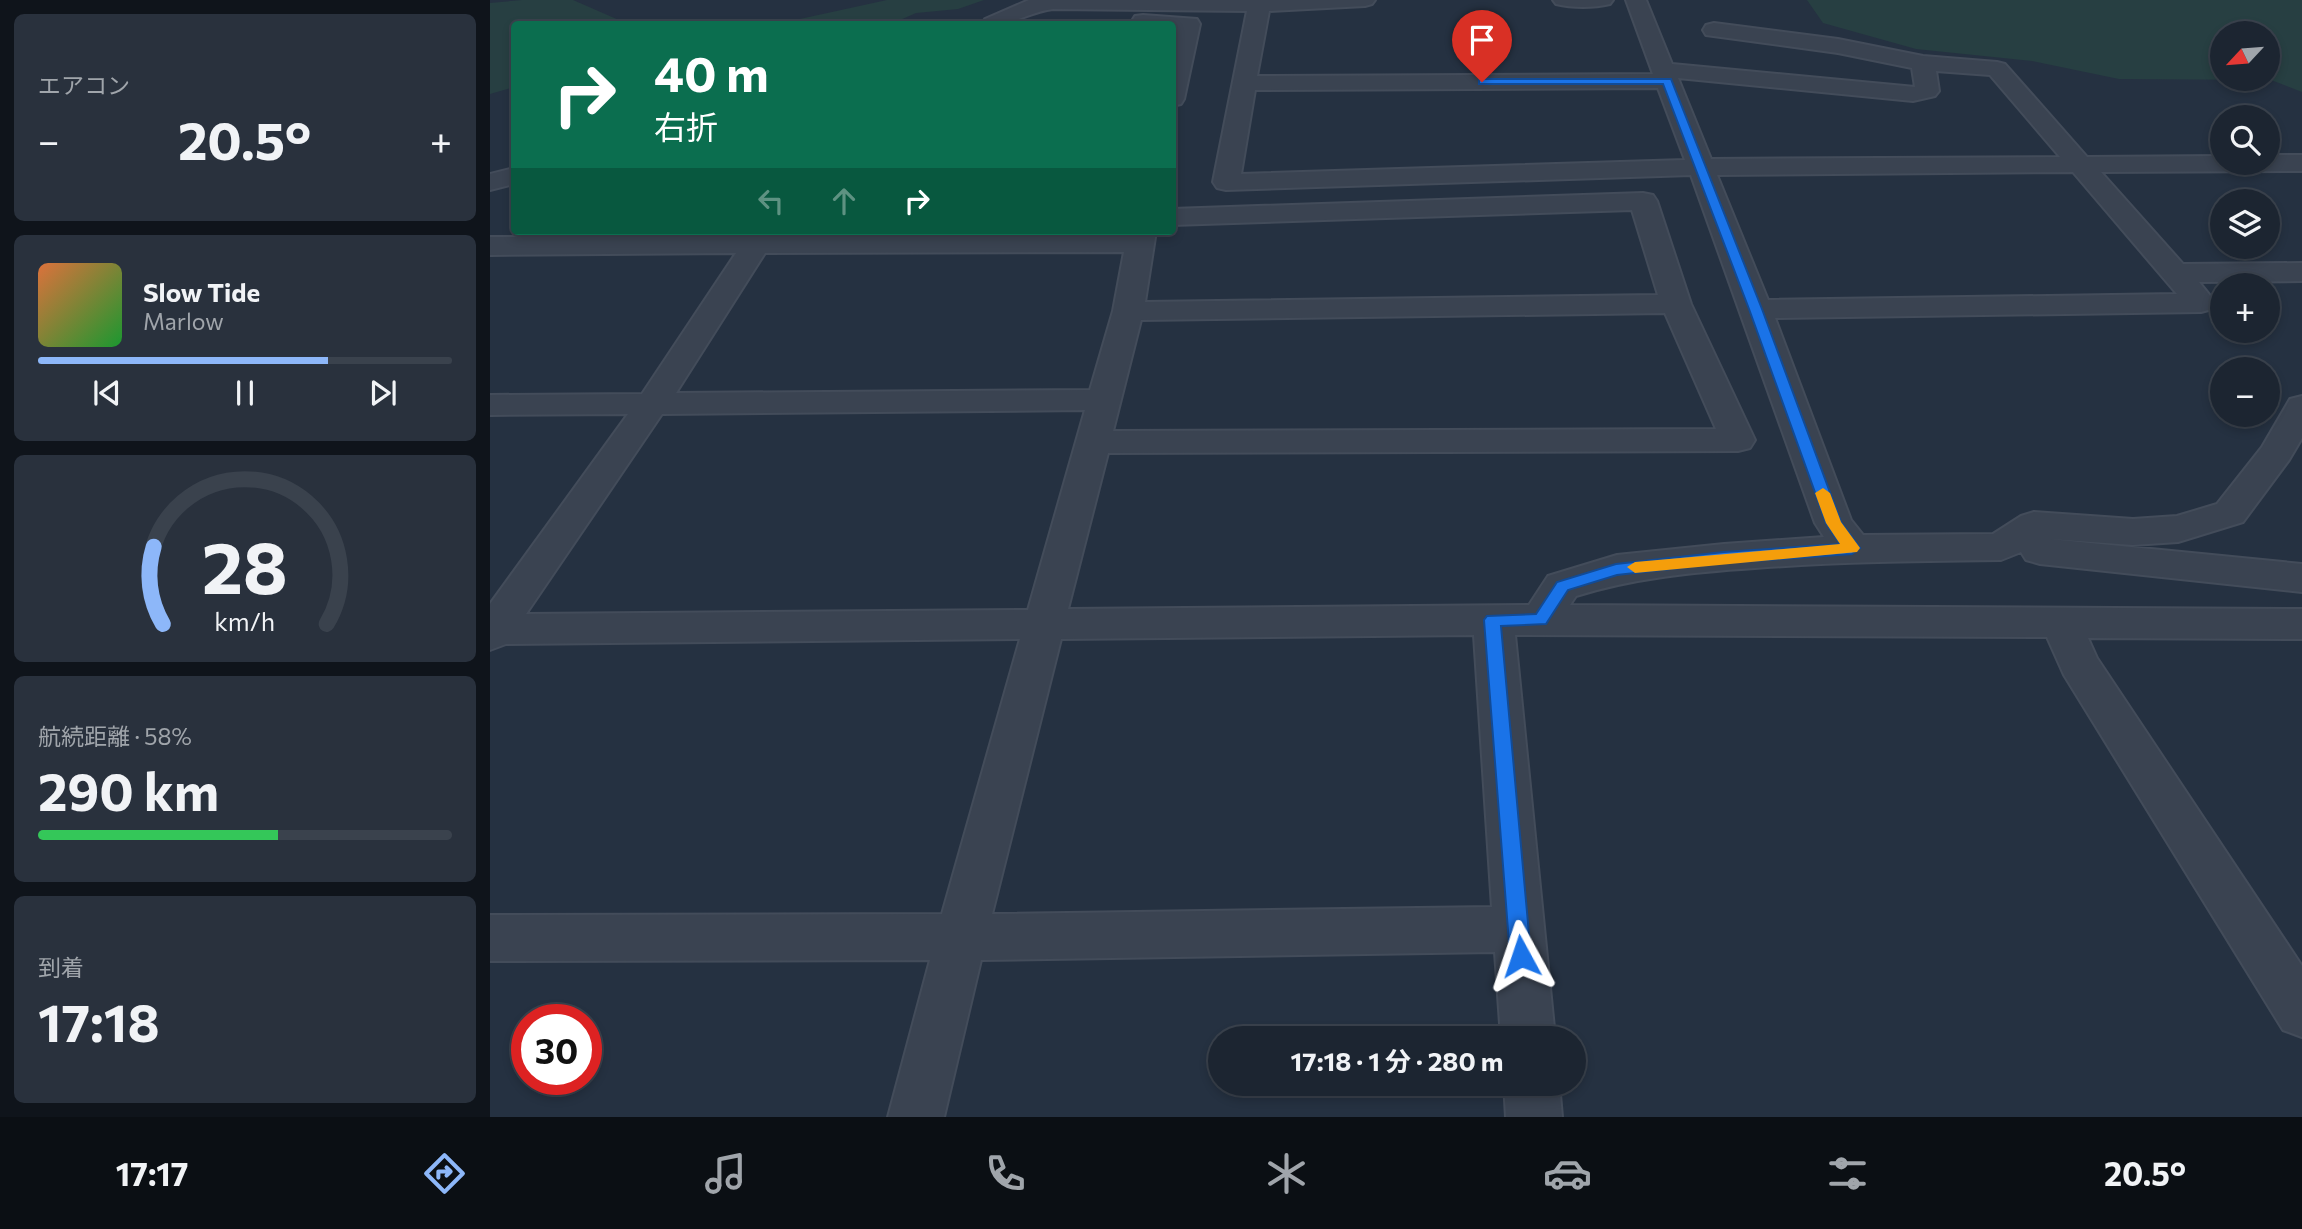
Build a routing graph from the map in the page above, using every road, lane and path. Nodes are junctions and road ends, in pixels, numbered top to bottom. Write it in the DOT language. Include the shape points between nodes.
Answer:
graph roads {
  1 [pos="1365,0"];
  2 [pos="1563,0"];
  3 [pos="1603,0"];
  4 [pos="1636,0"];
  5 [pos="1259,5"];
  6 [pos="1016,12"];
  7 [pos="999,21"];
  8 [pos="1148,21"];
  9 [pos="1176,22"];
  10 [pos="1714,30"];
  11 [pos="1923,63"];
  12 [pos="1665,76"];
  13 [pos="1176,81"];
  14 [pos="1244,83"];
  15 [pos="2302,163"];
  16 [pos="2082,164"];
  17 [pos="1700,167"];
  18 [pos="511,177"];
  19 [pos="490,183"];
  20 [pos="1176,217"];
  21 [pos="1141,237"];
  22 [pos="760,239"];
  23 [pos="490,246"];
  24 [pos="2302,272"];
  25 [pos="2175,273"];
  26 [pos="1676,304"];
  27 [pos="1756,309"];
  28 [pos="1128,311"];
  29 [pos="1103,400"];
  30 [pos="652,404"];
  31 [pos="490,405"];
  32 [pos="2302,406"];
  33 [pos="1094,442"];
  34 [pos="2001,547"];
  35 [pos="1852,548"];
  36 [pos="2302,578"];
  37 [pos="1493,620"];
  38 [pos="1540,620"];
  39 [pos="1045,623"];
  40 [pos="2062,624"];
  41 [pos="2302,624"];
  42 [pos="491,631"];
  43 [pos="1518,929"];
  44 [pos="961,937"];
  45 [pos="490,938"];
  46 [pos="2302,1012"];
  47 [pos="1527,1026"];
  48 [pos="1532,1096"];
  49 [pos="916,1117"];
  50 [pos="1534,1117"];
  1 -- 5 [label="street"];
  2 -- 3 [label="street"];
  4 -- 12 [label="street"];
  5 -- 6 [label="street" via="1053,2"];
  5 -- 14 [label="street"];
  6 -- 7 [label="street"];
  6 -- 8 [label="street"];
  9 -- 13 [label="street" via="1189,23"];
  10 -- 11 [label="street" via="1838,46"];
  11 -- 12 [label="street" via="1927,91 1913,94"];
  11 -- 16 [label="street" via="1997,69"];
  12 -- 14 [label="street"];
  12 -- 17 [label="street"];
  14 -- 17 [label="street" via="1226,182"];
  15 -- 16 [label="street"];
  16 -- 17 [label="street"];
  16 -- 25 [label="street"];
  17 -- 27 [label="street"];
  18 -- 19 [label="street"];
  20 -- 26 [label="street" via="1643,201"];
  21 -- 22 [label="street"];
  21 -- 28 [label="street"];
  22 -- 23 [label="street"];
  22 -- 30 [label="street"];
  24 -- 25 [label="street"];
  25 -- 27 [label="street" via="2201,303"];
  26 -- 28 [label="street"];
  26 -- 33 [label="street" via="1738,440"];
  27 -- 35 [label="street" via="1834,523"];
  28 -- 29 [label="street"];
  29 -- 30 [label="street"];
  29 -- 33 [label="street"];
  30 -- 31 [label="street"];
  30 -- 42 [label="street"];
  32 -- 34 [label="street" via="2277,452 2230,513 2178,529 2133,532 2034,525"];
  33 -- 39 [label="street"];
  34 -- 35 [label="street"];
  34 -- 36 [label="street"];
  35 -- 38 [label="street" via="1616,569 1562,586"];
  37 -- 38 [label="street"];
  37 -- 39 [label="street"];
  37 -- 43 [label="street"];
  38 -- 40 [label="street"];
  39 -- 42 [label="street"];
  39 -- 44 [label="street"];
  40 -- 41 [label="street"];
  40 -- 46 [label="street" via="2079,664"];
  43 -- 44 [label="street"];
  43 -- 47 [label="street"];
  44 -- 45 [label="street"];
  44 -- 49 [label="street"];
  48 -- 50 [label="street"];
}
